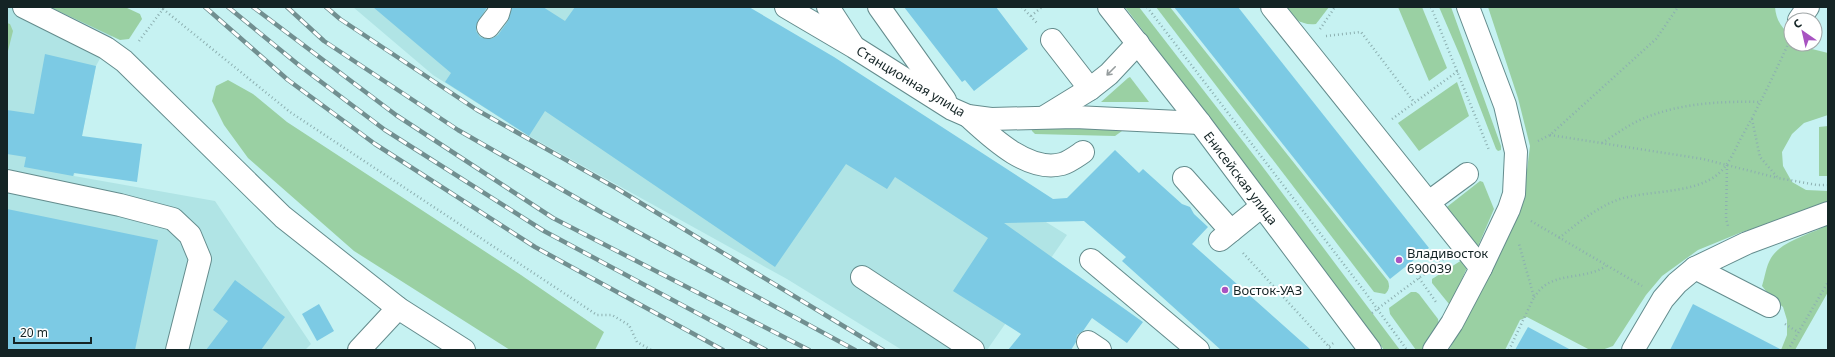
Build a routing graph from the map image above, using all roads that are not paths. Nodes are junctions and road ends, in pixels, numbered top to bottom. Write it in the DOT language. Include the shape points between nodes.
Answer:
graph roads {
  1 [pos="24,7"];
  2 [pos="500,7"];
  3 [pos="786,7"];
  4 [pos="828,7"];
  5 [pos="879,7"];
  6 [pos="1109,7"];
  7 [pos="1272,7"];
  8 [pos="1468,7"];
  9 [pos="488,27"];
  10 [pos="1052,40"];
  11 [pos="1138,43"];
  12 [pos="854,46"];
  13 [pos="1090,89"];
  14 [pos="960,112"];
  15 [pos="1046,116"];
  16 [pos="1200,123"];
  17 [pos="1084,152"];
  18 [pos="1467,174"];
  19 [pos="1184,178"];
  20 [pos="7,180"];
  21 [pos="1430,202"];
  22 [pos="1262,206"];
  23 [pos="1828,213"];
  24 [pos="1091,260"];
  25 [pos="1481,268"];
  26 [pos="1695,268"];
  27 [pos="862,277"];
  28 [pos="1769,306"];
  29 [pos="398,308"];
  30 [pos="177,350"];
  31 [pos="359,350"];
  32 [pos="464,350"];
  33 [pos="973,350"];
  34 [pos="1198,350"];
  35 [pos="1370,350"];
  36 [pos="1434,350"];
  37 [pos="1632,350"];
  1 -- 29 [label="street" via="106,48 124,61 283,217"];
  2 -- 9 [label="street"];
  3 -- 12 [label="street, Станционная улица"];
  4 -- 12 [label="street"];
  5 -- 14 [label="street"];
  6 -- 11 [label="street, Енисейская улица"];
  7 -- 21 [label="street" via="1306,38 1374,132"];
  8 -- 25 [label="street" via="1505,105 1516,152 1514,194 1517,214"];
  10 -- 13 [label="street"];
  11 -- 13 [label="street, Станционная улица, one-way" via="1110,74"];
  11 -- 16 [label="street, Енисейская улица"];
  12 -- 14 [label="street, Станционная улица"];
  13 -- 15 [label="street, Станционная улица"];
  14 -- 15 [label="street, Станционная улица" via="991,119"];
  14 -- 17 [label="street" via="996,141 1027,160 1045,166 1063,164"];
  15 -- 16 [label="street, Станционная улица"];
  16 -- 22 [label="street, Енисейская улица"];
  18 -- 21 [label="street"];
  19 -- 22 [label="street" via="1226,235"];
  20 -- 30 [label="street" via="173,219 190,235 200,259"];
  21 -- 25 [label="street"];
  22 -- 35 [label="street, Енисейская улица"];
  23 -- 26 [label="street" via="1747,243"];
  24 -- 34 [label="street"];
  25 -- 36 [label="street" via="1452,323"];
  26 -- 28 [label="street"];
  26 -- 37 [label="street" via="1663,299"];
  27 -- 33 [label="street"];
  29 -- 31 [label="street"];
  29 -- 32 [label="street"];
}
